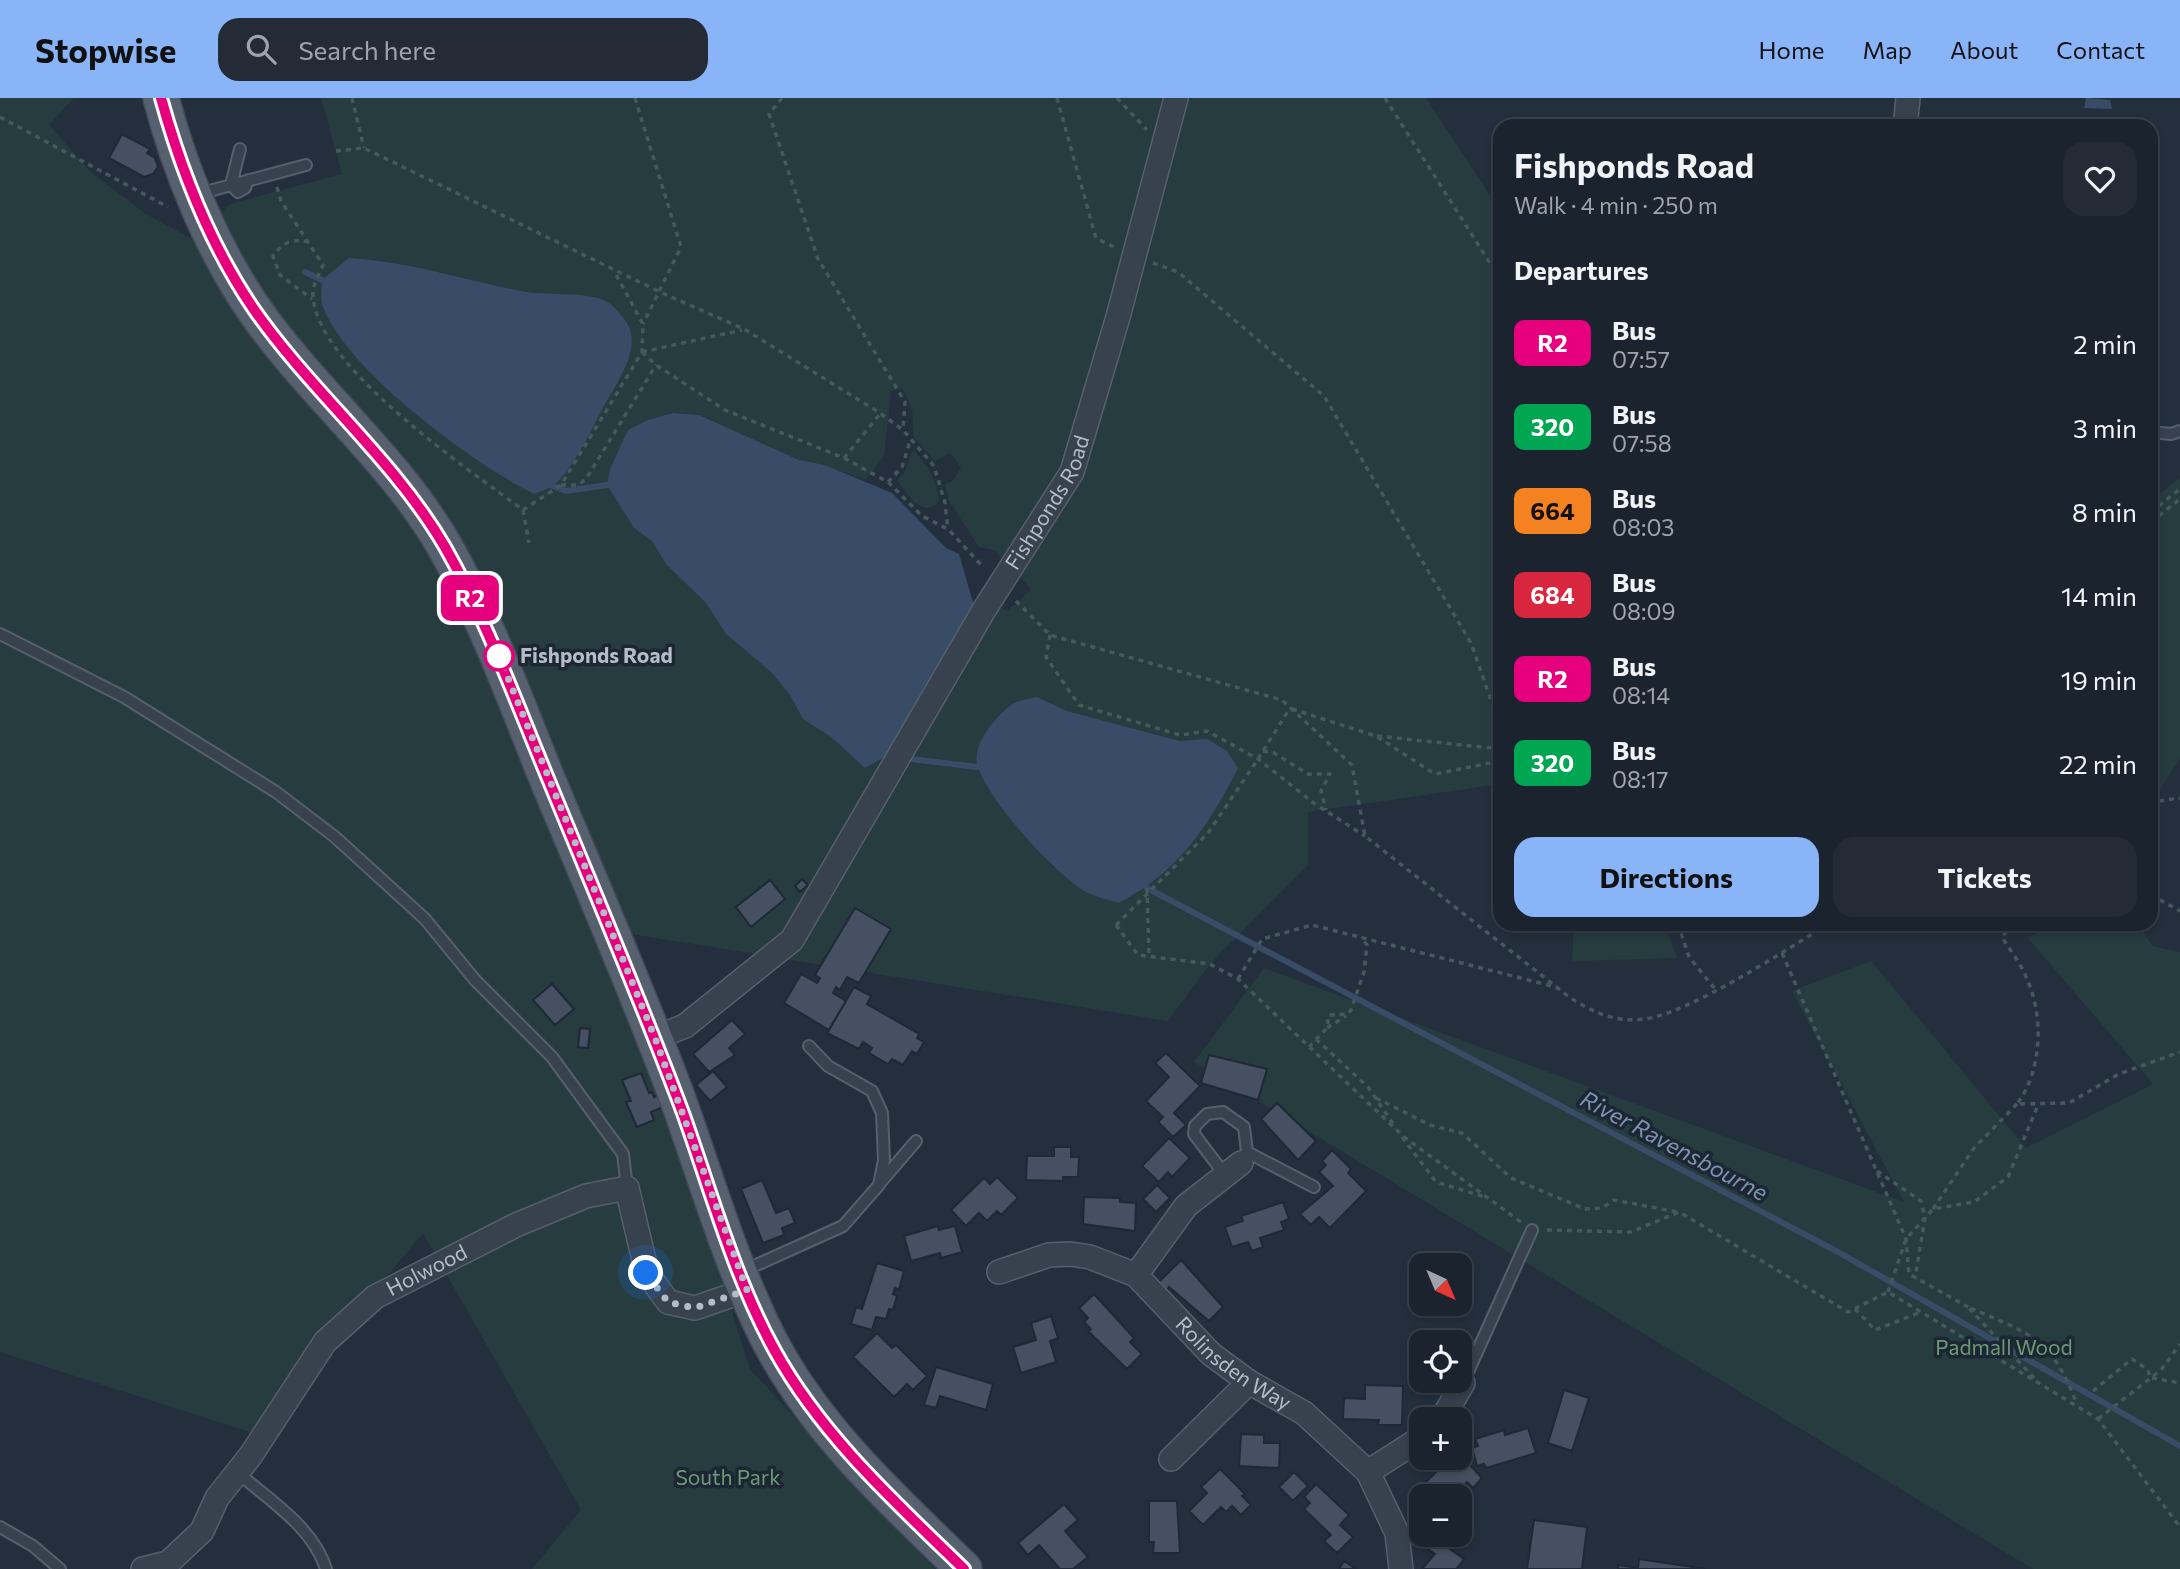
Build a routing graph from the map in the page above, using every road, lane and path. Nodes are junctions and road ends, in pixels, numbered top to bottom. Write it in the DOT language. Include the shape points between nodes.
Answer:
graph roads {
  1 [pos="161,98"];
  2 [pos="352,98"];
  3 [pos="635,98"];
  4 [pos="782,98"];
  5 [pos="1057,98"];
  6 [pos="1117,98"];
  7 [pos="1176,98"];
  8 [pos="1385,98"];
  9 [pos="1908,98"];
  10 [pos="0,117"];
  11 [pos="1906,119"];
  12 [pos="1163,147"];
  13 [pos="364,148"];
  14 [pos="240,149"];
  15 [pos="336,151"];
  16 [pos="306,165"];
  17 [pos="231,185"];
  18 [pos="195,195"];
  19 [pos="281,201"];
  20 [pos="309,242"];
  21 [pos="1134,257"];
  22 [pos="1493,268"];
  23 [pos="613,269"];
  24 [pos="660,292"];
  25 [pos="313,300"];
  26 [pos="643,324"];
  27 [pos="744,329"];
  28 [pos="642,352"];
  29 [pos="656,365"];
  30 [pos="880,413"];
  31 [pos="903,430"];
  32 [pos="2180,431"];
  33 [pos="2158,433"];
  34 [pos="910,440"];
  35 [pos="844,458"];
  36 [pos="888,482"];
  37 [pos="561,485"];
  38 [pos="2180,489"];
  39 [pos="2180,499"];
  40 [pos="2158,506"];
  41 [pos="523,510"];
  42 [pos="2158,517"];
  43 [pos="529,543"];
  44 [pos="0,634"];
  45 [pos="1493,706"];
  46 [pos="1290,708"];
  47 [pos="1376,736"];
  48 [pos="1493,748"];
  49 [pos="1263,751"];
  50 [pos="1258,759"];
  51 [pos="1493,762"];
  52 [pos="2180,798"];
  53 [pos="2158,802"];
  54 [pos="1327,811"];
  55 [pos="1366,836"];
  56 [pos="1147,888"];
  57 [pos="2158,899"];
  58 [pos="2180,911"];
  59 [pos="1680,931"];
  60 [pos="1817,931"];
  61 [pos="2007,931"];
  62 [pos="1360,936"];
  63 [pos="1782,953"];
  64 [pos="1149,956"];
  65 [pos="1238,979"];
  66 [pos="1559,988"];
  67 [pos="1715,989"];
  68 [pos="1348,1014"];
  69 [pos="1327,1028"];
  70 [pos="655,1038"];
  71 [pos="1316,1039"];
  72 [pos="809,1046"];
  73 [pos="1308,1047"];
  74 [pos="2180,1052"];
  75 [pos="1376,1098"];
  76 [pos="2017,1104"];
  77 [pos="2038,1105"];
  78 [pos="1400,1134"];
  79 [pos="916,1141"];
  80 [pos="1238,1164"];
  81 [pos="1877,1170"];
  82 [pos="879,1185"];
  83 [pos="1314,1187"];
  84 [pos="627,1188"];
  85 [pos="1489,1198"];
  86 [pos="1933,1209"];
  87 [pos="1679,1212"];
  88 [pos="1925,1218"];
  89 [pos="1532,1230"];
  90 [pos="1906,1239"];
  91 [pos="999,1272"];
  92 [pos="1136,1275"];
  93 [pos="1915,1278"];
  94 [pos="744,1281"];
  95 [pos="1888,1292"];
  96 [pos="1968,1307"];
  97 [pos="1855,1309"];
  98 [pos="1921,1312"];
  99 [pos="2180,1344"];
  100 [pos="1472,1363"];
  101 [pos="2150,1377"];
  102 [pos="1249,1382"];
  103 [pos="2038,1383"];
  104 [pos="2180,1383"];
  105 [pos="2093,1391"];
  106 [pos="2077,1407"];
  107 [pos="2098,1419"];
  108 [pos="1409,1446"];
  109 [pos="1171,1459"];
  110 [pos="237,1472"];
  111 [pos="1368,1472"];
  112 [pos="0,1527"];
  113 [pos="2180,1527"];
  114 [pos="61,1569"];
  115 [pos="143,1569"];
  116 [pos="326,1569"];
  117 [pos="964,1569"];
  118 [pos="1401,1569"];
  1 -- 18 [label="main road"];
  2 -- 13 [label="path"];
  3 -- 24 [label="path" via="681,247"];
  4 -- 31 [label="path" via="769,114 818,259 905,402"];
  5 -- 21 [label="path" via="1096,238"];
  6 -- 12 [label="path"];
  7 -- 12 [label="street, Fishponds Road"];
  8 -- 22 [label="path"];
  9 -- 11 [label="street"];
  10 -- 18 [label="path" via="170,208"];
  12 -- 21 [label="street, Fishponds Road"];
  13 -- 15 [label="path"];
  13 -- 23 [label="path"];
  14 -- 17 [label="lane"];
  16 -- 17 [label="lane"];
  17 -- 18 [label="lane"];
  18 -- 70 [label="main road" via="222,256 254,310 402,487 444,546 499,656"];
  19 -- 20 [label="path"];
  20 -- 25 [label="path" via="323,265"];
  20 -- 25 [label="path" via="282,244 273,256 280,275"];
  21 -- 45 [label="path" via="1178,272 1324,396 1471,643"];
  21 -- 70 [label="street, Fishponds Road" via="1072,472 1000,585 792,940 685,1026"];
  23 -- 24 [label="path"];
  23 -- 26 [label="path"];
  24 -- 26 [label="path"];
  24 -- 27 [label="path"];
  25 -- 41 [label="path" via="330,344 417,432"];
  26 -- 28 [label="path"];
  27 -- 28 [label="path"];
  27 -- 30 [label="path"];
  28 -- 29 [label="path"];
  28 -- 37 [label="path"];
  29 -- 35 [label="path" via="725,410"];
  29 -- 37 [label="path" via="586,479 578,485"];
  30 -- 31 [label="path"];
  30 -- 35 [label="path"];
  31 -- 34 [label="path"];
  32 -- 33 [label="lane"];
  34 -- 36 [label="path" via="902,467"];
  34 -- 36 [label="path" via="934,466 947,529 922,516"];
  35 -- 36 [label="path"];
  37 -- 41 [label="path"];
  38 -- 40 [label="path"];
  39 -- 42 [label="path"];
  41 -- 43 [label="path"];
  44 -- 84 [label="lane" via="124,697 276,792 335,837 425,919 475,980 552,1056 623,1154"];
  46 -- 47 [label="path"];
  46 -- 49 [label="path"];
  46 -- 50 [label="path" via="1282,700 1259,693 1050,635 1046,657 1079,705 1181,734 1207,731"];
  46 -- 55 [label="path" via="1352,765"];
  47 -- 48 [label="path"];
  47 -- 51 [label="path" via="1435,774"];
  49 -- 50 [label="path"];
  49 -- 54 [label="path" via="1308,774 1330,774 1321,792"];
  50 -- 54 [label="path"];
  50 -- 64 [label="path, bridge" via="1208,833 1116,925 1138,955"];
  52 -- 53 [label="path"];
  54 -- 55 [label="path"];
  55 -- 66 [label="path"];
  56 -- 64 [label="path"];
  57 -- 58 [label="path"];
  59 -- 67 [label="path" via="1689,957"];
  60 -- 63 [label="path"];
  61 -- 76 [label="path" via="2002,937 2028,979 2039,1021 2037,1053"];
  62 -- 65 [label="path" via="1312,925 1262,939"];
  62 -- 66 [label="path"];
  62 -- 68 [label="path" via="1367,944 1364,972"];
  63 -- 67 [label="path"];
  63 -- 81 [label="path"];
  64 -- 65 [label="path" via="1210,964"];
  65 -- 73 [label="path"];
  66 -- 67 [label="path" via="1599,1016 1645,1019"];
  68 -- 69 [label="path"];
  68 -- 69 [label="path" via="1328,1015"];
  69 -- 71 [label="path"];
  70 -- 94 [label="main road"];
  71 -- 73 [label="path"];
  71 -- 75 [label="path"];
  72 -- 82 [label="lane" via="828,1066 872,1091 882,1113 884,1160"];
  73 -- 78 [label="path"];
  74 -- 77 [label="path" via="2119,1074 2069,1103"];
  75 -- 78 [label="path"];
  75 -- 87 [label="path" via="1430,1125 1462,1133 1511,1178 1585,1209 1602,1208 1614,1199"];
  76 -- 77 [label="path"];
  76 -- 86 [label="path" via="1974,1148"];
  77 -- 86 [label="path" via="2008,1177 1975,1202"];
  78 -- 85 [label="path"];
  78 -- 85 [label="path" via="1436,1182"];
  79 -- 82 [label="lane"];
  80 -- 80 [label="lane" via="1244,1127 1215,1110 1201,1119 1194,1134 1196,1141"];
  80 -- 83 [label="lane"];
  80 -- 92 [label="street" via="1186,1206"];
  81 -- 88 [label="path" via="1921,1201"];
  81 -- 90 [label="path"];
  82 -- 94 [label="lane" via="843,1226"];
  84 -- 94 [label="street" via="646,1273 668,1302 695,1308"];
  84 -- 110 [label="street, Holwood" via="586,1196 516,1225 375,1297 325,1342"];
  85 -- 89 [label="path"];
  86 -- 88 [label="path"];
  87 -- 89 [label="path" via="1631,1232"];
  87 -- 97 [label="path" via="1849,1312"];
  88 -- 90 [label="path"];
  88 -- 93 [label="path"];
  89 -- 100 [label="lane"];
  90 -- 93 [label="path" via="1909,1275"];
  90 -- 95 [label="path"];
  91 -- 92 [label="street, Rolinsden Way" via="1049,1255 1071,1254"];
  92 -- 102 [label="street, Rolinsden Way" via="1210,1354"];
  93 -- 96 [label="path"];
  94 -- 117 [label="main road" via="774,1350 809,1405 861,1469"];
  95 -- 97 [label="path"];
  95 -- 98 [label="path"];
  96 -- 103 [label="path"];
  96 -- 106 [label="path" via="2034,1336 2059,1362"];
  97 -- 98 [label="path" via="1875,1330"];
  98 -- 103 [label="path"];
  99 -- 101 [label="path"];
  101 -- 104 [label="path"];
  101 -- 105 [label="path" via="2148,1370 2132,1359"];
  101 -- 107 [label="path"];
  102 -- 109 [label="street"];
  102 -- 111 [label="street, Rolinsden Way" via="1304,1413"];
  103 -- 106 [label="path"];
  106 -- 107 [label="path"];
  107 -- 113 [label="path"];
  108 -- 111 [label="street"];
  110 -- 115 [label="street, Holwood" via="217,1498 202,1531 168,1563"];
  110 -- 116 [label="lane" via="307,1535"];
  111 -- 118 [label="street, Rolinsden Way" via="1397,1533"];
  112 -- 114 [label="lane"];
}
